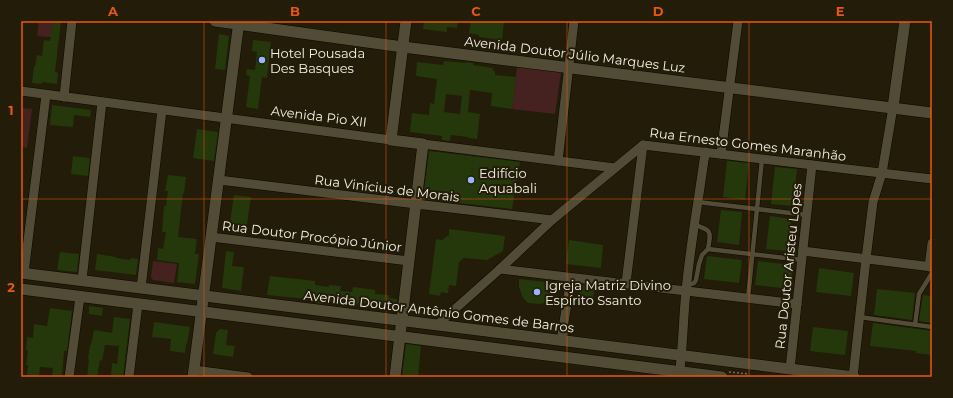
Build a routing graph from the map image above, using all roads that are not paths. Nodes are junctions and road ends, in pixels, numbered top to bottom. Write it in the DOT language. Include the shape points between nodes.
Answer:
graph roads {
  1 [pos="72,21"];
  2 [pos="219,21"];
  3 [pos="406,21"];
  4 [pos="574,21"];
  5 [pos="738,21"];
  6 [pos="905,21"];
  7 [pos="239,23"];
  8 [pos="402,47"];
  9 [pos="569,67"];
  10 [pos="729,87"];
  11 [pos="21,91"];
  12 [pos="46,94"];
  13 [pos="64,97"];
  14 [pos="102,102"];
  15 [pos="892,107"];
  16 [pos="162,110"];
  17 [pos="932,112"];
  18 [pos="226,118"];
  19 [pos="391,140"];
  20 [pos="423,144"];
  21 [pos="642,145"];
  22 [pos="706,152"];
  23 [pos="721,154"];
  24 [pos="762,159"];
  25 [pos="558,161"];
  26 [pos="812,165"];
  27 [pos="614,168"];
  28 [pos="882,173"];
  29 [pos="932,179"];
  30 [pos="218,180"];
  31 [pos="698,202"];
  32 [pos="416,204"];
  33 [pos="757,209"];
  34 [pos="807,215"];
  35 [pos="552,220"];
  36 [pos="695,225"];
  37 [pos="211,237"];
  38 [pos="932,243"];
  39 [pos="708,249"];
  40 [pos="803,250"];
  41 [pos="752,255"];
  42 [pos="866,259"];
  43 [pos="802,260"];
  44 [pos="409,261"];
  45 [pos="500,269"];
  46 [pos="931,269"];
  47 [pos="22,273"];
  48 [pos="570,278"];
  49 [pos="82,280"];
  50 [pos="626,283"];
  51 [pos="141,288"];
  52 [pos="686,288"];
  53 [pos="21,290"];
  54 [pos="204,295"];
  55 [pos="80,297"];
  56 [pos="748,299"];
  57 [pos="138,304"];
  58 [pos="797,304"];
  59 [pos="202,312"];
  60 [pos="859,318"];
  61 [pos="402,321"];
  62 [pos="437,325"];
  63 [pos="915,325"];
  64 [pos="932,327"];
  65 [pos="400,337"];
  66 [pos="561,341"];
  67 [pos="681,356"];
  68 [pos="790,369"];
  69 [pos="194,374"];
  70 [pos="679,374"];
  71 [pos="69,377"];
  72 [pos="129,377"];
  73 [pos="248,377"];
  74 [pos="395,377"];
  75 [pos="722,377"];
  76 [pos="854,377"];
  1 -- 13 [label="street"];
  2 -- 7 [label="street, Avenida Doutor Júlio Marques Luz"];
  3 -- 8 [label="street"];
  4 -- 9 [label="street"];
  5 -- 10 [label="street"];
  6 -- 15 [label="street"];
  7 -- 8 [label="street, Avenida Doutor Júlio Marques Luz"];
  7 -- 18 [label="street"];
  8 -- 9 [label="street, Avenida Doutor Júlio Marques Luz"];
  8 -- 19 [label="street"];
  9 -- 10 [label="street, Avenida Doutor Júlio Marques Luz"];
  9 -- 25 [label="street"];
  10 -- 15 [label="street, Avenida Doutor Júlio Marques Luz"];
  10 -- 23 [label="street"];
  11 -- 12 [label="street, Avenida Pio XII"];
  12 -- 13 [label="street, Avenida Pio XII"];
  12 -- 47 [label="street"];
  13 -- 14 [label="street, Avenida Pio XII"];
  14 -- 16 [label="street, Avenida Pio XII"];
  14 -- 49 [label="street"];
  15 -- 17 [label="street, Avenida Doutor Júlio Marques Luz"];
  15 -- 28 [label="street"];
  16 -- 18 [label="street, Avenida Pio XII"];
  16 -- 51 [label="street"];
  18 -- 19 [label="street, Avenida Pio XII"];
  18 -- 30 [label="street"];
  19 -- 20 [label="street, Avenida Pio XII"];
  20 -- 25 [label="street, Avenida Pio XII"];
  20 -- 32 [label="street"];
  21 -- 22 [label="street, Rua Ernesto Gomes Maranhão"];
  21 -- 27 [label="street, Rua Ernesto Gomes Maranhão"];
  21 -- 50 [label="street"];
  22 -- 23 [label="street, Rua Ernesto Gomes Maranhão"];
  22 -- 31 [label="street"];
  23 -- 24 [label="street, Rua Ernesto Gomes Maranhão"];
  24 -- 26 [label="street, Rua Ernesto Gomes Maranhão"];
  24 -- 33 [label="lane"];
  25 -- 27 [label="street, Avenida Pio XII"];
  26 -- 28 [label="street, Rua Ernesto Gomes Maranhão"];
  26 -- 34 [label="street, Rua Doutor Aristeu Lopes"];
  27 -- 35 [label="street, Rua Ernesto Gomes Maranhão"];
  28 -- 29 [label="street, Rua Ernesto Gomes Maranhão"];
  28 -- 42 [label="street" via="873,202"];
  30 -- 32 [label="street, Rua Vinícius de Morais"];
  30 -- 37 [label="street"];
  31 -- 33 [label="lane"];
  31 -- 36 [label="street"];
  32 -- 35 [label="street, Rua Vinícius de Morais"];
  32 -- 44 [label="street"];
  33 -- 34 [label="lane"];
  33 -- 41 [label="lane"];
  34 -- 40 [label="street, Rua Doutor Aristeu Lopes"];
  35 -- 45 [label="street, Rua Ernesto Gomes Maranhão"];
  36 -- 39 [label="lane" via="709,232"];
  36 -- 52 [label="street"];
  37 -- 44 [label="street, Rua Doutor Procópio Júnior"];
  37 -- 54 [label="street"];
  38 -- 46 [label="street"];
  39 -- 41 [label="lane"];
  39 -- 52 [label="lane" via="698,264 696,280"];
  40 -- 42 [label="street"];
  40 -- 43 [label="street, Rua Doutor Aristeu Lopes"];
  41 -- 43 [label="lane"];
  41 -- 56 [label="lane"];
  42 -- 46 [label="street"];
  42 -- 60 [label="street"];
  43 -- 58 [label="street, Rua Doutor Aristeu Lopes"];
  44 -- 61 [label="street"];
  45 -- 48 [label="street"];
  45 -- 62 [label="street, Rua Ernesto Gomes Maranhão"];
  46 -- 63 [label="lane" via="919,294"];
  47 -- 49 [label="street, Avenida Doutor Antônio Gomes de Barros"];
  48 -- 50 [label="street"];
  48 -- 66 [label="street"];
  49 -- 51 [label="street, Avenida Doutor Antônio Gomes de Barros"];
  49 -- 55 [label="street" via="78,288"];
  50 -- 52 [label="street"];
  51 -- 54 [label="street, Avenida Doutor Antônio Gomes de Barros"];
  52 -- 56 [label="street"];
  52 -- 67 [label="street"];
  53 -- 55 [label="street"];
  54 -- 59 [label="street"];
  54 -- 61 [label="street, Avenida Doutor Antônio Gomes de Barros"];
  55 -- 57 [label="street"];
  55 -- 71 [label="street"];
  56 -- 58 [label="street"];
  57 -- 59 [label="street"];
  57 -- 72 [label="street"];
  58 -- 68 [label="street, Rua Doutor Aristeu Lopes"];
  59 -- 65 [label="street"];
  59 -- 69 [label="street"];
  60 -- 63 [label="lane"];
  60 -- 76 [label="street"];
  61 -- 62 [label="street, Avenida Doutor Antônio Gomes de Barros"];
  61 -- 65 [label="street"];
  62 -- 66 [label="street, Avenida Doutor Antônio Gomes de Barros"];
  63 -- 64 [label="lane"];
  65 -- 70 [label="street"];
  65 -- 74 [label="street"];
  66 -- 67 [label="street, Avenida Doutor Antônio Gomes de Barros"];
  67 -- 68 [label="street, Avenida Doutor Antônio Gomes de Barros"];
  67 -- 70 [label="street"];
  68 -- 76 [label="street, Avenida Doutor Antônio Gomes de Barros"];
  69 -- 73 [label="street"];
  70 -- 75 [label="street"];
}
